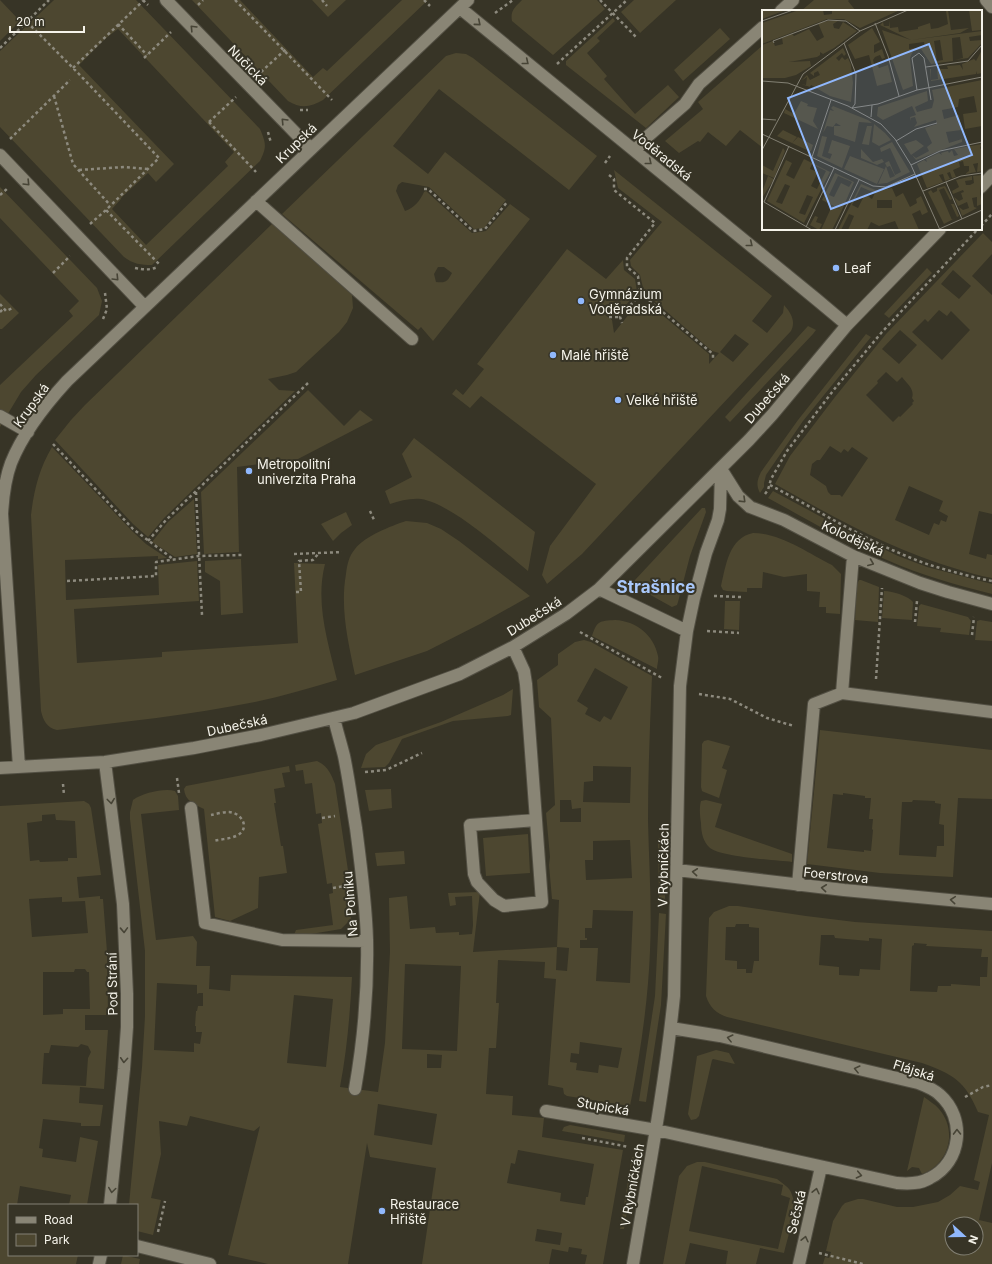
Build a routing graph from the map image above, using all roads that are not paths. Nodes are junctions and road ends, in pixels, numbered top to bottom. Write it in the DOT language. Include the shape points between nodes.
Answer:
graph roads {
  1 [pos="166,0"];
  2 [pos="793,0"];
  3 [pos="986,0"];
  4 [pos="464,4"];
  5 [pos="992,7"];
  6 [pos="782,10"];
  7 [pos="762,28"];
  8 [pos="311,149"];
  9 [pos="635,151"];
  10 [pos="0,155"];
  11 [pos="992,176"];
  12 [pos="982,186"];
  13 [pos="256,201"];
  14 [pos="939,230"];
  15 [pos="144,307"];
  16 [pos="847,325"];
  17 [pos="412,339"];
  18 [pos="0,416"];
  19 [pos="28,432"];
  20 [pos="720,468"];
  21 [pos="853,556"];
  22 [pos="599,588"];
  23 [pos="992,604"];
  24 [pos="687,631"];
  25 [pos="513,647"];
  26 [pos="842,693"];
  27 [pos="992,712"];
  28 [pos="334,718"];
  29 [pos="106,762"];
  30 [pos="19,767"];
  31 [pos="0,768"];
  32 [pos="192,813"];
  33 [pos="536,820"];
  34 [pos="677,870"];
  35 [pos="798,885"];
  36 [pos="992,904"];
  37 [pos="367,941"];
  38 [pos="671,1028"];
  39 [pos="355,1089"];
  40 [pos="546,1111"];
  41 [pos="656,1130"];
  42 [pos="821,1167"];
  43 [pos="110,1204"];
  44 [pos="138,1246"];
  45 [pos="210,1264"];
  46 [pos="633,1264"];
  47 [pos="799,1264"];
  8 -- 1 [label="street, Nučická, one-way"];
  2 -- 6 [label="street"];
  3 -- 5 [label="street"];
  4 -- 8 [label="street, Krupská"];
  4 -- 9 [label="street, Voděradská, one-way" via="544,76"];
  7 -- 9 [label="street" via="700,84 685,104"];
  8 -- 13 [label="street, Krupská"];
  9 -- 16 [label="street, Voděradská, one-way"];
  10 -- 15 [label="street, one-way"];
  11 -- 12 [label="street"];
  13 -- 15 [label="street, Krupská"];
  13 -- 17 [label="street"];
  14 -- 16 [label="street, Dubečská"];
  15 -- 19 [label="street, Krupská" via="66,381 50,399"];
  16 -- 20 [label="street, Dubečská" via="772,415"];
  18 -- 19 [label="street"];
  19 -- 30 [label="street, Krupská" via="11,463 6,479 2,514"];
  20 -- 21 [label="street, Kolodějská, one-way" via="738,496 750,507 784,520"];
  20 -- 22 [label="street, Dubečská"];
  20 -- 24 [label="street, V Rybníčkách" via="718,520 706,553"];
  21 -- 23 [label="street, Kolodějská, one-way" via="920,583"];
  21 -- 26 [label="street"];
  22 -- 24 [label="street"];
  22 -- 25 [label="street, Dubečská" via="566,614"];
  24 -- 34 [label="street, V Rybníčkách" via="680,686"];
  25 -- 28 [label="street, Dubečská" via="460,674"];
  25 -- 33 [label="street" via="524,671 526,684"];
  26 -- 27 [label="street"];
  26 -- 35 [label="street" via="814,704"];
  28 -- 29 [label="street, Dubečská" via="194,748"];
  28 -- 37 [label="street, Na Polníku" via="344,756 361,866"];
  29 -- 30 [label="street, Dubečská"];
  29 -- 43 [label="street, Pod Strání, one-way" via="123,904 127,994 124,1069"];
  30 -- 31 [label="street, Dubečská"];
  32 -- 37 [label="street" via="205,923 282,940"];
  33 -- 33 [label="street" via="542,902 504,906 494,900 477,882 474,874 470,825"];
  35 -- 34 [label="street, Foerstrova, one-way"];
  34 -- 38 [label="street, V Rybníčkách"];
  36 -- 35 [label="street, Foerstrova, one-way"];
  37 -- 39 [label="street, Na Polníku" via="362,1033"];
  38 -- 41 [label="street, V Rybníčkách"];
  42 -- 38 [label="street, Flájská, one-way" via="897,1183 908,1184 930,1179 947,1165 953,1155 957,1145 957,1122 950,1106 939,1094 918,1083 720,1036"];
  40 -- 41 [label="street, Stupická"];
  41 -- 42 [label="street, Flájská"];
  41 -- 46 [label="street, V Rybníčkách"];
  47 -- 42 [label="street, Sečská, one-way"];
  44 -- 45 [label="street"];
}
